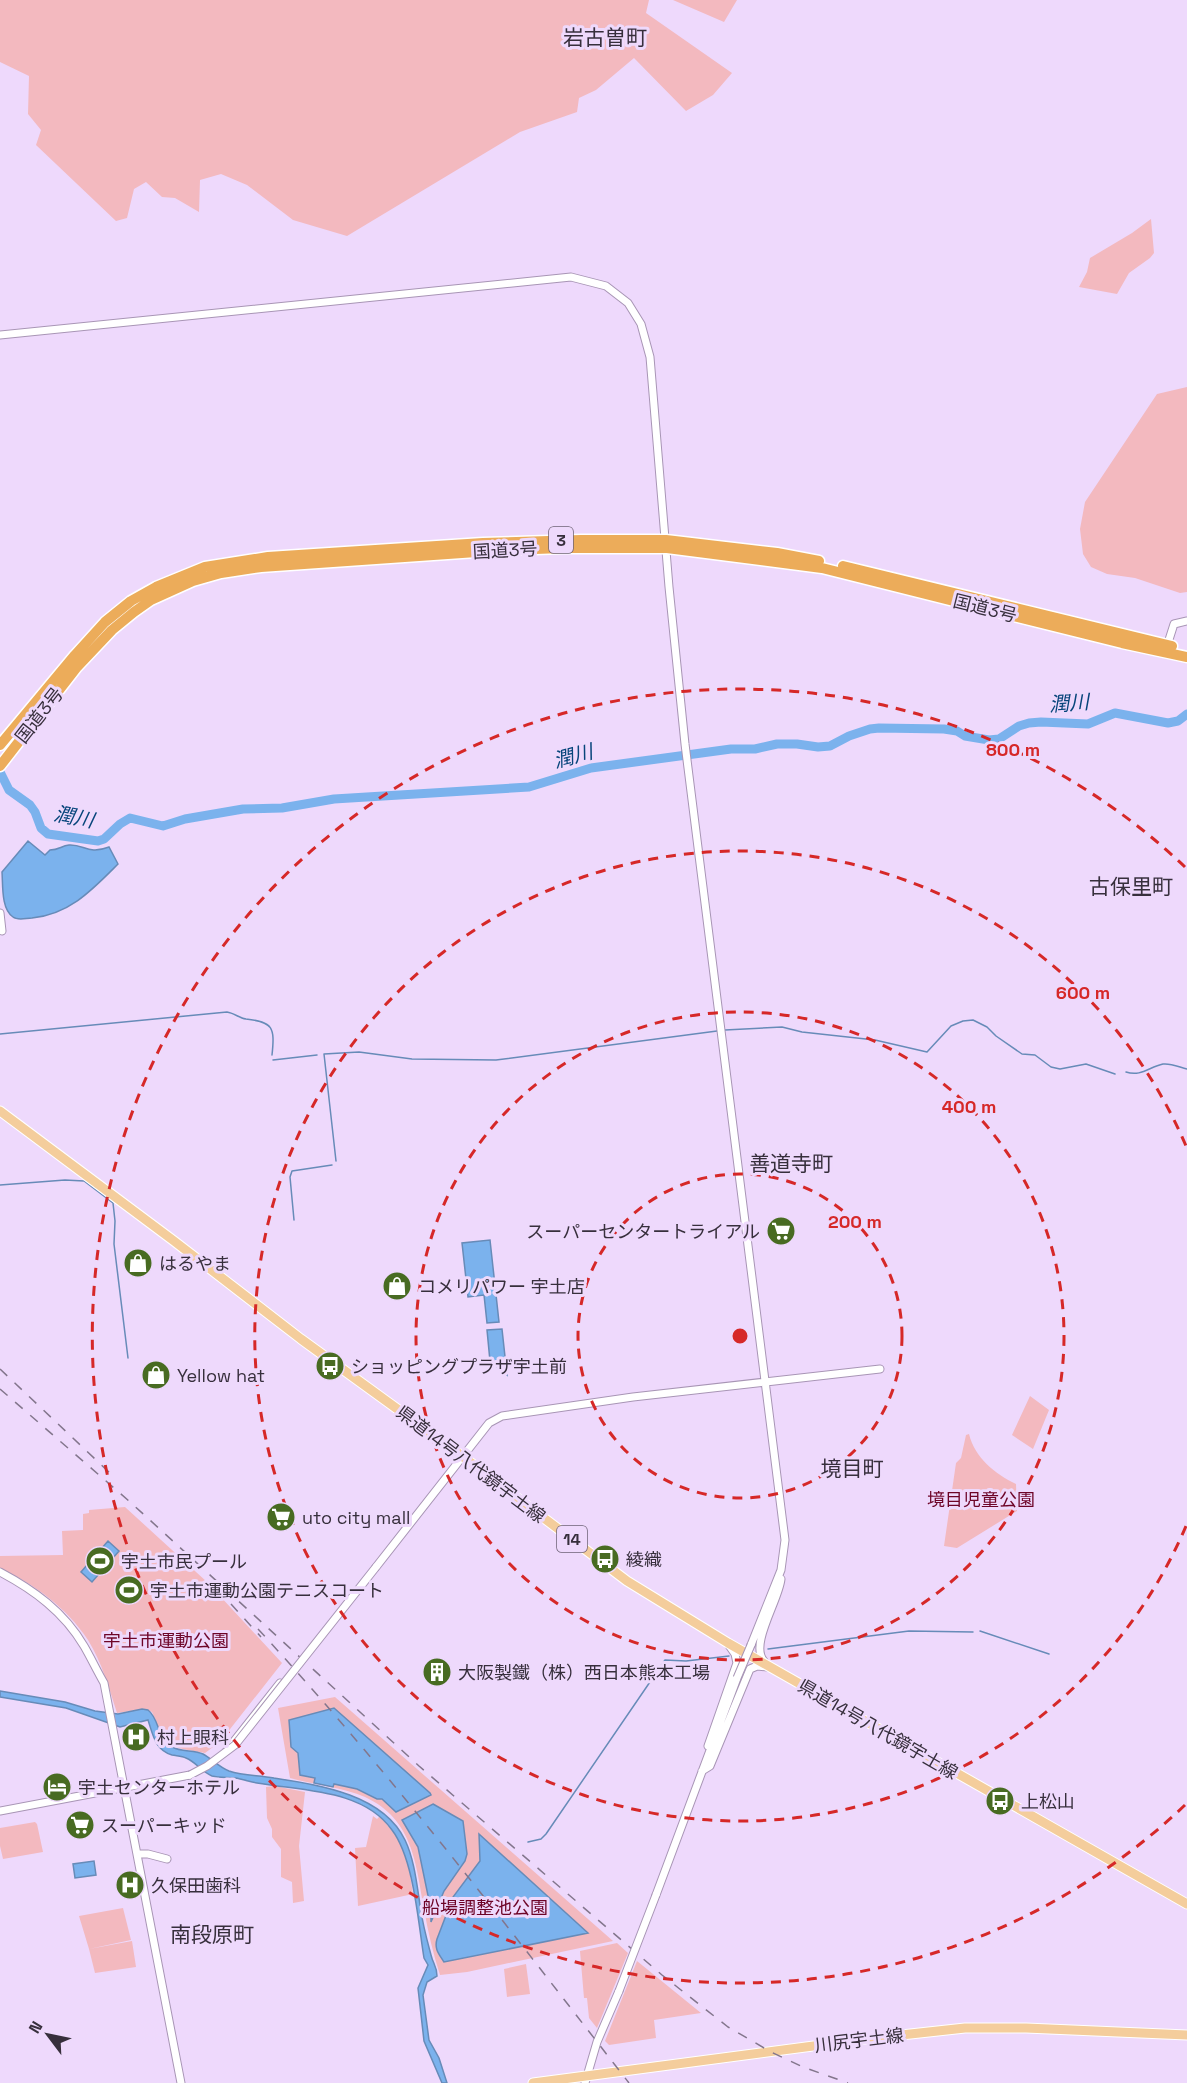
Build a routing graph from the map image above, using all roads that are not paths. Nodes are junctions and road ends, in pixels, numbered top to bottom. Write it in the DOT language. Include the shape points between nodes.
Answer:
graph roads {
  1 [pos="0,335"];
  2 [pos="666,544"];
  3 [pos="1187,621"];
  4 [pos="1166,648"];
  5 [pos="1183,652"];
  6 [pos="0,745"];
  7 [pos="0,766"];
  8 [pos="0,913"];
  9 [pos="2,931"];
  10 [pos="0,1111"];
  11 [pos="880,1369"];
  12 [pos="766,1383"];
  13 [pos="462,1456"];
  14 [pos="781,1570"];
  15 [pos="0,1572"];
  16 [pos="728,1644"];
  17 [pos="770,1667"];
  18 [pos="287,1674"];
  19 [pos="223,1755"];
  20 [pos="707,1757"];
  21 [pos="702,1772"];
  22 [pos="124,1788"];
  23 [pos="0,1811"];
  24 [pos="137,1854"];
  25 [pos="167,1859"];
  26 [pos="1187,1904"];
  27 [pos="1187,2035"];
  28 [pos="585,2080"];
  29 [pos="181,2083"];
  30 [pos="533,2083"];
  1 -- 2 [label="street" via="541,279 571,277 598,283 628,303 650,357"];
  2 -- 4 [label="highway, 国道3号 / 3" via="777,552 865,570"];
  2 -- 6 [label="highway, 国道3号 / 3" via="580,540 483,543 268,558 205,567 156,587 105,622"];
  2 -- 7 [label="highway, 国道3号 / 3" via="261,567 193,581 151,600 112,630 77,667"];
  2 -- 12 [label="street" via="687,763"];
  3 -- 4 [label="street" via="1174,624"];
  4 -- 5 [label="highway, 国道3号 / 3"];
  8 -- 9 [label="street"];
  10 -- 13 [label="main road, 県道14号八代鏡宇土線 / 14"];
  11 -- 12 [label="street"];
  12 -- 13 [label="street" via="502,1416 489,1424"];
  12 -- 14 [label="street" via="785,1540"];
  13 -- 16 [label="main road, 県道14号八代鏡宇土線 / 14" via="627,1581"];
  13 -- 19 [label="street, bridge"];
  14 -- 17 [label="street" via="780,1587 759,1642 761,1659"];
  14 -- 20 [label="street, bridge"];
  15 -- 22 [label="street" via="44,1599 77,1635 104,1683"];
  16 -- 17 [label="main road, 県道14号八代鏡宇土線 / 14"];
  16 -- 20 [label="street" via="736,1663 712,1728"];
  17 -- 21 [label="street" via="750,1669 710,1766"];
  17 -- 26 [label="main road, 県道14号八代鏡宇土線 / 14"];
  18 -- 19 [label="street"];
  19 -- 22 [label="street, bridge" via="190,1775"];
  20 -- 21 [label="street"];
  21 -- 28 [label="street, bridge"];
  22 -- 23 [label="street"];
  22 -- 24 [label="street"];
  24 -- 25 [label="street"];
  24 -- 29 [label="street"];
  27 -- 28 [label="main road, 川尻宇土線" via="956,2029"];
  28 -- 30 [label="main road, 川尻宇土線"];
}
